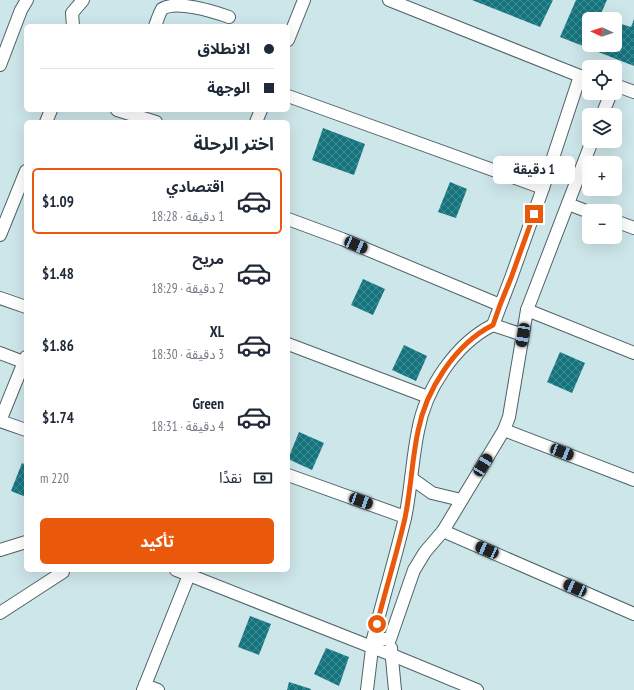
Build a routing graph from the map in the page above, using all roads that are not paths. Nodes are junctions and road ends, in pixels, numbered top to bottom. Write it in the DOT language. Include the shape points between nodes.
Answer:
graph roads {
  1 [pos="27,0"];
  2 [pos="83,0"];
  3 [pos="304,0"];
  4 [pos="389,0"];
  5 [pos="229,17"];
  6 [pos="73,24"];
  7 [pos="156,24"];
  8 [pos="290,35"];
  9 [pos="0,65"];
  10 [pos="582,77"];
  11 [pos="582,83"];
  12 [pos="622,88"];
  13 [pos="634,92"];
  14 [pos="290,97"];
  15 [pos="124,112"];
  16 [pos="150,120"];
  17 [pos="589,148"];
  18 [pos="24,176"];
  19 [pos="543,188"];
  20 [pos="568,204"];
  21 [pos="582,209"];
  22 [pos="290,220"];
  23 [pos="622,224"];
  24 [pos="634,228"];
  25 [pos="0,235"];
  26 [pos="0,298"];
  27 [pos="500,305"];
  28 [pos="24,306"];
  29 [pos="527,310"];
  30 [pos="493,325"];
  31 [pos="523,335"];
  32 [pos="290,345"];
  33 [pos="0,353"];
  34 [pos="634,353"];
  35 [pos="24,360"];
  36 [pos="24,362"];
  37 [pos="428,397"];
  38 [pos="0,421"];
  39 [pos="24,429"];
  40 [pos="504,430"];
  41 [pos="290,476"];
  42 [pos="411,478"];
  43 [pos="634,480"];
  44 [pos="461,500"];
  45 [pos="405,517"];
  46 [pos="444,531"];
  47 [pos="24,543"];
  48 [pos="0,550"];
  49 [pos="63,572"];
  50 [pos="181,572"];
  51 [pos="189,575"];
  52 [pos="0,613"];
  53 [pos="634,614"];
  54 [pos="390,639"];
  55 [pos="372,643"];
  56 [pos="392,655"];
  57 [pos="144,687"];
  58 [pos="158,690"];
  59 [pos="367,690"];
  60 [pos="395,690"];
  61 [pos="477,690"];
  1 -- 9 [label="street"];
  2 -- 6 [label="street" via="72,13"];
  3 -- 8 [label="street"];
  4 -- 10 [label="street"];
  5 -- 7 [label="street" via="184,1 172,2 163,8"];
  11 -- 19 [label="street"];
  12 -- 13 [label="street"];
  14 -- 19 [label="street"];
  15 -- 16 [label="street"];
  17 -- 20 [label="street"];
  18 -- 25 [label="street"];
  19 -- 27 [label="street"];
  20 -- 21 [label="street"];
  20 -- 29 [label="street"];
  22 -- 27 [label="street"];
  23 -- 24 [label="street"];
  26 -- 28 [label="street"];
  27 -- 30 [label="street"];
  29 -- 31 [label="street"];
  29 -- 34 [label="street"];
  30 -- 31 [label="street"];
  30 -- 37 [label="street" via="483,330 453,357"];
  31 -- 40 [label="street" via="509,417"];
  32 -- 37 [label="street"];
  33 -- 35 [label="street"];
  36 -- 38 [label="street"];
  37 -- 42 [label="street" via="418,430"];
  38 -- 39 [label="street"];
  40 -- 43 [label="street"];
  40 -- 44 [label="street"];
  41 -- 45 [label="street"];
  42 -- 44 [label="street" via="432,494"];
  42 -- 45 [label="street"];
  44 -- 46 [label="street"];
  45 -- 55 [label="street"];
  46 -- 53 [label="street"];
  46 -- 54 [label="street" via="425,552 414,570"];
  47 -- 48 [label="street"];
  49 -- 52 [label="street"];
  50 -- 51 [label="street"];
  51 -- 55 [label="street"];
  51 -- 57 [label="street"];
  54 -- 55 [label="street"];
  54 -- 56 [label="street"];
  55 -- 56 [label="street"];
  55 -- 59 [label="street"];
  56 -- 60 [label="street"];
  56 -- 61 [label="street"];
  57 -- 58 [label="street"];
}
